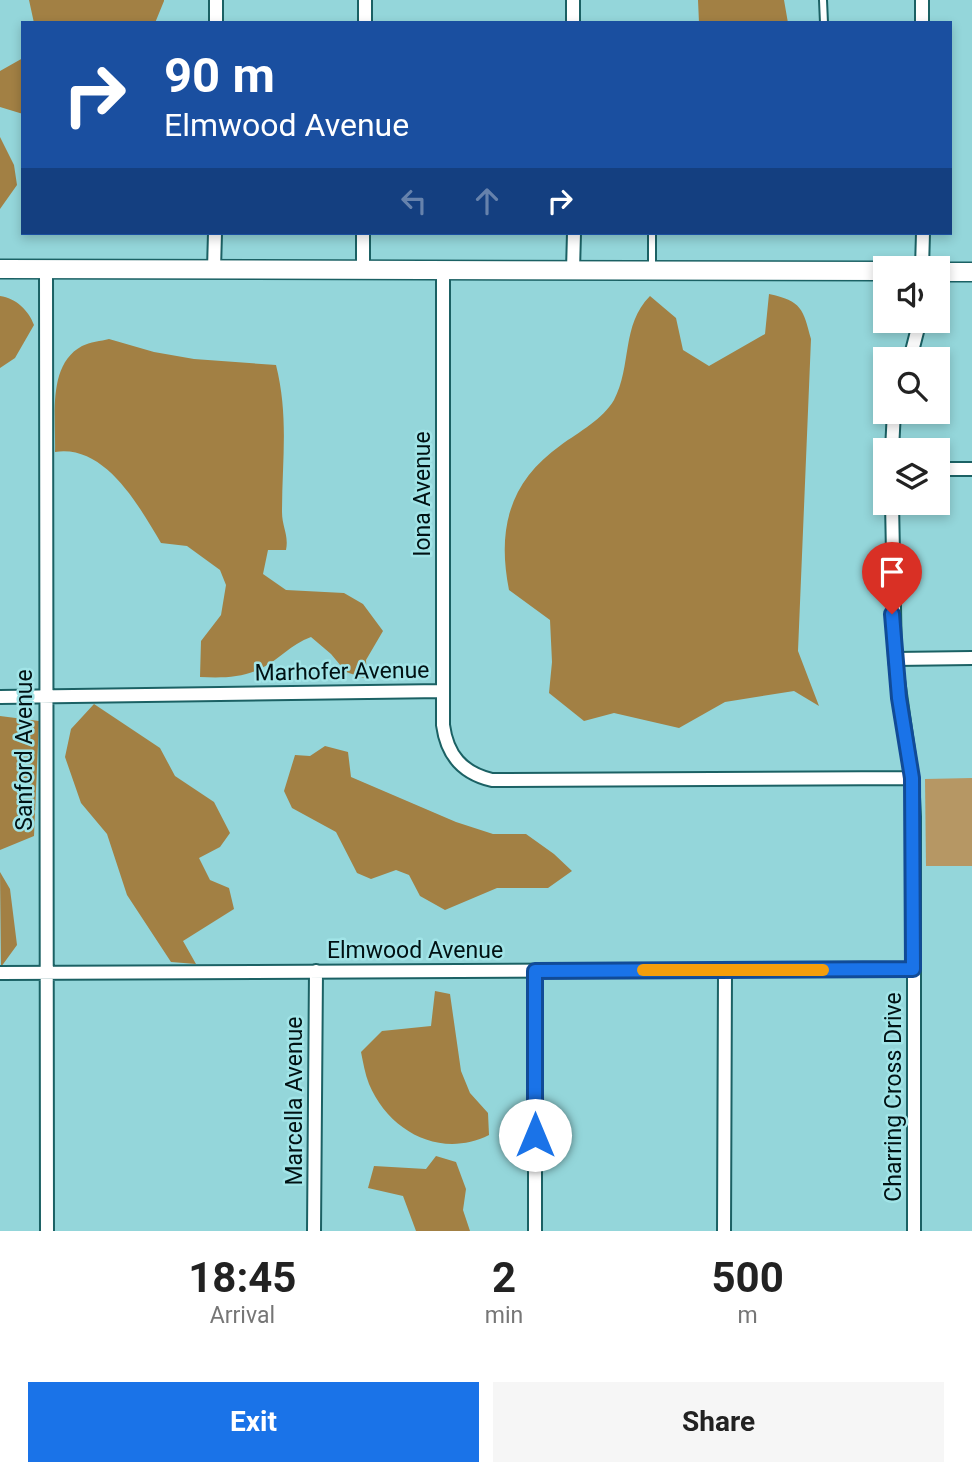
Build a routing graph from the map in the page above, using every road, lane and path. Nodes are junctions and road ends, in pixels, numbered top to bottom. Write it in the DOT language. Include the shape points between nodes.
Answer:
graph roads {
  1 [pos="216,0"];
  2 [pos="365,0"];
  3 [pos="573,0"];
  4 [pos="823,0"];
  5 [pos="922,0"];
  6 [pos="216,21"];
  7 [pos="365,21"];
  8 [pos="573,21"];
  9 [pos="824,21"];
  10 [pos="922,21"];
  11 [pos="215,235"];
  12 [pos="363,235"];
  13 [pos="574,235"];
  14 [pos="652,235"];
  15 [pos="923,235"];
  16 [pos="922,256"];
  17 [pos="0,269"];
  18 [pos="46,269"];
  19 [pos="215,269"];
  20 [pos="363,269"];
  21 [pos="443,270"];
  22 [pos="573,270"];
  23 [pos="652,270"];
  24 [pos="873,271"];
  25 [pos="950,272"];
  26 [pos="972,272"];
  27 [pos="950,469"];
  28 [pos="972,469"];
  29 [pos="892,515"];
  30 [pos="972,658"];
  31 [pos="895,659"];
  32 [pos="443,691"];
  33 [pos="0,697"];
  34 [pos="45,697"];
  35 [pos="912,778"];
  36 [pos="913,969"];
  37 [pos="316,971"];
  38 [pos="535,971"];
  39 [pos="724,972"];
  40 [pos="0,973"];
  41 [pos="46,973"];
  42 [pos="47,1231"];
  43 [pos="314,1231"];
  44 [pos="535,1231"];
  45 [pos="724,1231"];
  46 [pos="914,1231"];
  1 -- 6 [label="street"];
  2 -- 7 [label="street"];
  3 -- 8 [label="street"];
  4 -- 9 [label="lane"];
  5 -- 10 [label="street"];
  11 -- 19 [label="street"];
  12 -- 20 [label="street"];
  13 -- 22 [label="street"];
  14 -- 23 [label="lane"];
  15 -- 16 [label="street"];
  17 -- 18 [label="main road"];
  18 -- 19 [label="main road"];
  18 -- 34 [label="street, Sanford Avenue"];
  19 -- 20 [label="main road"];
  20 -- 21 [label="main road"];
  21 -- 22 [label="main road"];
  21 -- 32 [label="street, Iona Avenue"];
  22 -- 23 [label="main road"];
  23 -- 24 [label="main road"];
  25 -- 26 [label="main road"];
  27 -- 28 [label="street"];
  29 -- 31 [label="street, Charring Cross Drive"];
  30 -- 31 [label="street"];
  31 -- 35 [label="street, Charring Cross Drive"];
  32 -- 34 [label="street, Marhofer Avenue"];
  32 -- 35 [label="street, Marhofer Avenue" via="446,743 453,756 464,769 492,780"];
  33 -- 34 [label="street, Marhofer Avenue"];
  34 -- 41 [label="street, Sanford Avenue"];
  35 -- 36 [label="street, Charring Cross Drive"];
  36 -- 39 [label="street, Elmwood Avenue"];
  36 -- 46 [label="street, Charring Cross Drive"];
  37 -- 38 [label="street, Elmwood Avenue"];
  37 -- 41 [label="street, Elmwood Avenue"];
  37 -- 43 [label="street, Marcella Avenue"];
  38 -- 39 [label="street, Elmwood Avenue"];
  38 -- 44 [label="street"];
  39 -- 45 [label="street"];
  40 -- 41 [label="street, Elmwood Avenue"];
  41 -- 42 [label="street, Sanford Avenue"];
}
